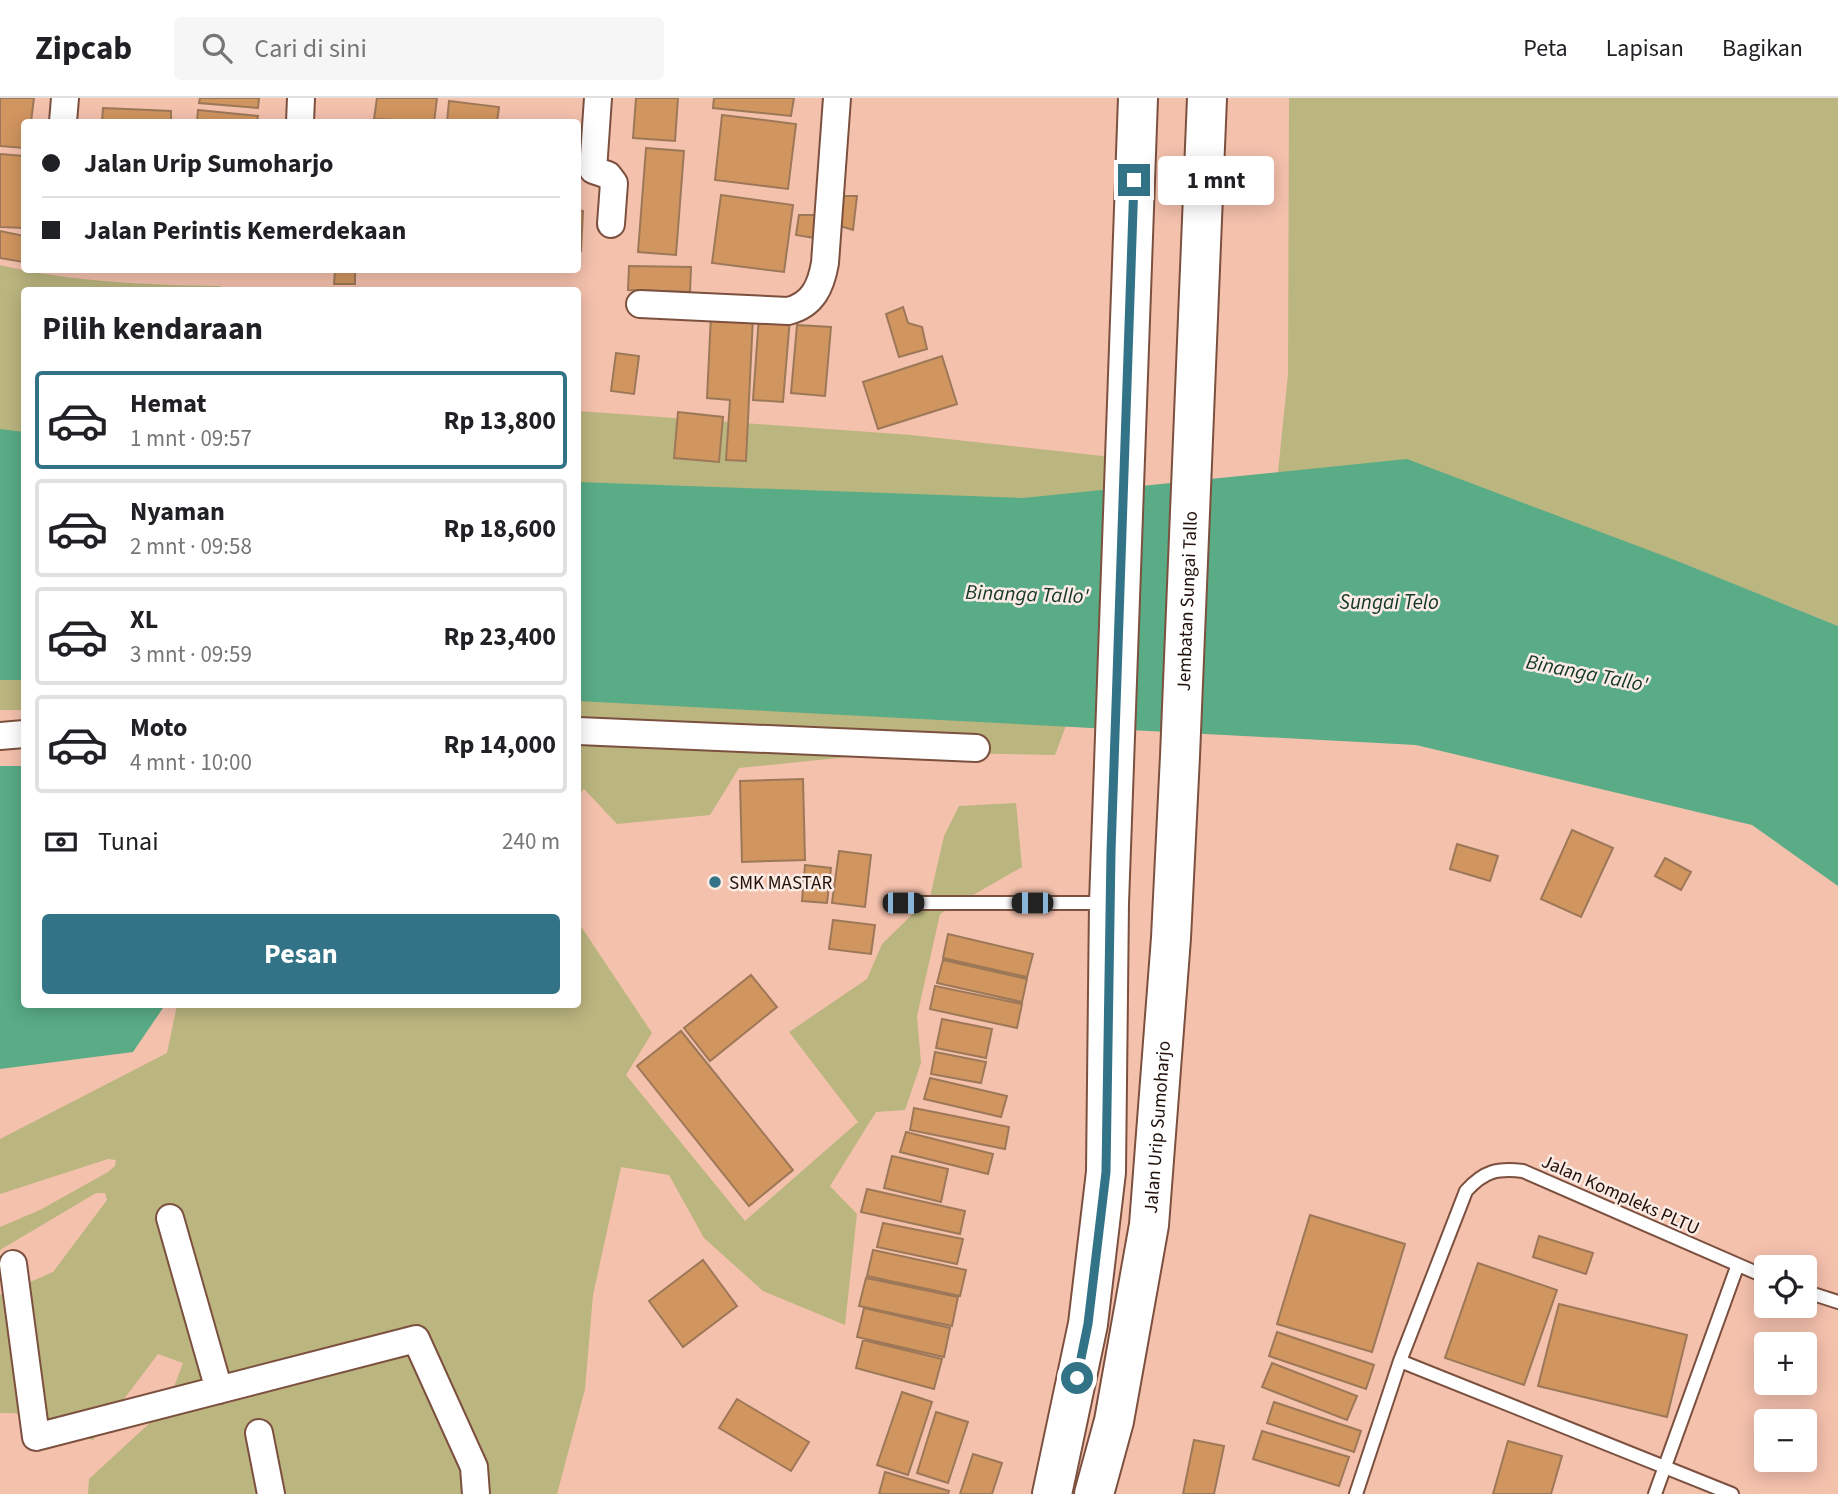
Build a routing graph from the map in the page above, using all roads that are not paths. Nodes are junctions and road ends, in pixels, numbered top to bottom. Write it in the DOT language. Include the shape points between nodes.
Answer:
graph roads {
  1 [pos="65,98"];
  2 [pos="301,98"];
  3 [pos="598,98"];
  4 [pos="837,98"];
  5 [pos="1138,98"];
  6 [pos="1207,98"];
  7 [pos="63,119"];
  8 [pos="300,119"];
  9 [pos="585,170"];
  10 [pos="611,224"];
  11 [pos="639,304"];
  12 [pos="581,731"];
  13 [pos="21,734"];
  14 [pos="0,736"];
  15 [pos="976,748"];
  16 [pos="1181,756"];
  17 [pos="903,903"];
  18 [pos="1109,903"];
  19 [pos="170,1218"];
  20 [pos="13,1264"];
  21 [pos="1737,1267"];
  22 [pos="1754,1273"];
  23 [pos="1817,1295"];
  24 [pos="1838,1302"];
  25 [pos="1400,1360"];
  26 [pos="219,1390"];
  27 [pos="258,1433"];
  28 [pos="1665,1467"];
  29 [pos="271,1494"];
  30 [pos="476,1494"];
  31 [pos="1052,1494"];
  32 [pos="1094,1494"];
  33 [pos="1356,1494"];
  34 [pos="1655,1494"];
  35 [pos="1732,1494"];
  1 -- 7 [label="street"];
  2 -- 8 [label="street"];
  3 -- 9 [label="street"];
  4 -- 11 [label="street" via="825,263 821,286 807,302 788,311"];
  5 -- 18 [label="highway"];
  6 -- 16 [label="highway, Jembatan Sungai Tallo"];
  9 -- 10 [label="street" via="608,175 614,183"];
  12 -- 15 [label="street"];
  13 -- 14 [label="street"];
  16 -- 32 [label="highway, Jalan Urip Sumoharjo" via="1149,1225 1114,1421"];
  17 -- 18 [label="lane"];
  18 -- 31 [label="highway" via="1106,1172 1088,1324"];
  19 -- 26 [label="street"];
  20 -- 26 [label="street" via="36,1437"];
  21 -- 22 [label="lane, Jalan Kompleks PLTU"];
  21 -- 25 [label="lane, Jalan Kompleks PLTU" via="1523,1171 1497,1168 1478,1177 1466,1191"];
  21 -- 28 [label="lane"];
  23 -- 24 [label="lane"];
  25 -- 28 [label="lane"];
  25 -- 33 [label="lane, Jalan Kompleks PLTU"];
  26 -- 30 [label="street" via="416,1339 474,1467"];
  27 -- 29 [label="street"];
  28 -- 34 [label="lane"];
  28 -- 35 [label="lane"];
}
